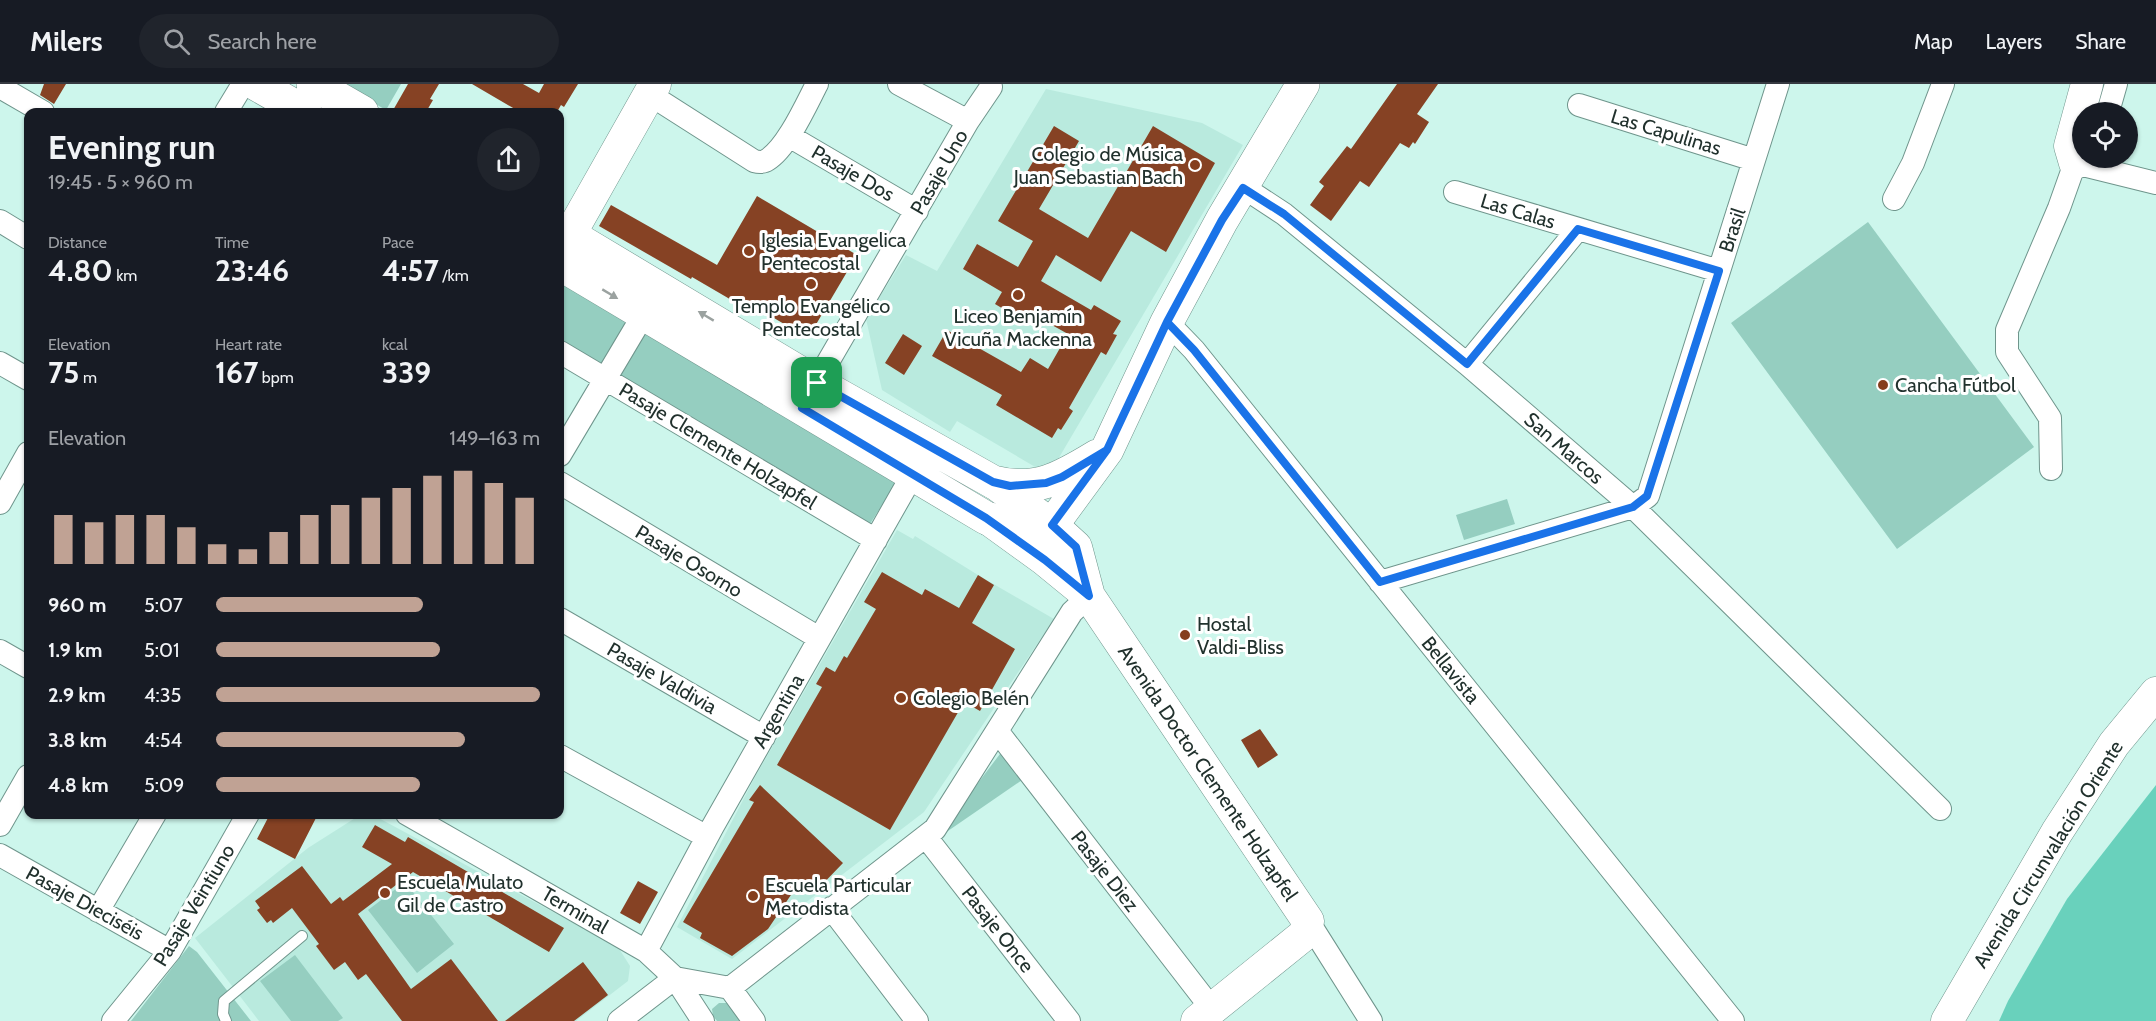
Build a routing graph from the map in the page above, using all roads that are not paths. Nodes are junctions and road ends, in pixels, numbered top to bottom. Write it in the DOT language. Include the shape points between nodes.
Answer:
graph roads {
  1 [pos="243,84"];
  2 [pos="256,84"];
  3 [pos="817,84"];
  4 [pos="899,84"];
  5 [pos="1303,84"];
  6 [pos="1778,84"];
  7 [pos="1943,84"];
  8 [pos="2087,84"];
  9 [pos="2116,84"];
  10 [pos="0,87"];
  11 [pos="991,87"];
  12 [pos="652,89"];
  13 [pos="301,96"];
  14 [pos="2082,102"];
  15 [pos="2111,102"];
  16 [pos="1579,105"];
  17 [pos="36,108"];
  18 [pos="228,108"];
  19 [pos="347,108"];
  20 [pos="968,121"];
  21 [pos="789,136"];
  22 [pos="1754,160"];
  23 [pos="2083,168"];
  24 [pos="2107,168"];
  25 [pos="2156,183"];
  26 [pos="1243,188"];
  27 [pos="1455,192"];
  28 [pos="1894,199"];
  29 [pos="917,211"];
  30 [pos="0,221"];
  31 [pos="1578,229"];
  32 [pos="24,236"];
  33 [pos="564,242"];
  34 [pos="564,246"];
  35 [pos="1719,271"];
  36 [pos="652,301"];
  37 [pos="1167,322"];
  38 [pos="564,354"];
  39 [pos="0,363"];
  40 [pos="1467,364"];
  41 [pos="24,377"];
  42 [pos="606,379"];
  43 [pos="809,395"];
  44 [pos="564,448"];
  45 [pos="1107,450"];
  46 [pos="24,460"];
  47 [pos="2051,469"];
  48 [pos="913,474"];
  49 [pos="993,482"];
  50 [pos="564,485"];
  51 [pos="0,503"];
  52 [pos="1633,507"];
  53 [pos="986,518"];
  54 [pos="1052,525"];
  55 [pos="876,540"];
  56 [pos="1380,582"];
  57 [pos="1089,596"];
  58 [pos="564,621"];
  59 [pos="819,638"];
  60 [pos="0,651"];
  61 [pos="24,665"];
  62 [pos="2156,693"];
  63 [pos="998,732"];
  64 [pos="764,737"];
  65 [pos="564,758"];
  66 [pos="24,783"];
  67 [pos="1940,809"];
  68 [pos="152,819"];
  69 [pos="245,819"];
  70 [pos="416,819"];
  71 [pos="0,825"];
  72 [pos="707,837"];
  73 [pos="926,837"];
  74 [pos="0,855"];
  75 [pos="831,908"];
  76 [pos="98,911"];
  77 [pos="1308,921"];
  78 [pos="302,936"];
  79 [pos="170,951"];
  80 [pos="646,951"];
  81 [pos="675,978"];
  82 [pos="730,988"];
  83 [pos="1204,1015"];
  84 [pos="113,1021"];
  85 [pos="226,1021"];
  86 [pos="620,1021"];
  87 [pos="703,1021"];
  88 [pos="754,1021"];
  89 [pos="917,1021"];
  90 [pos="1069,1021"];
  91 [pos="1371,1021"];
  92 [pos="1733,1021"];
  93 [pos="1947,1021"];
  1 -- 18 [label="street"];
  2 -- 13 [label="main road"];
  3 -- 21 [label="street"];
  4 -- 20 [label="street"];
  5 -- 26 [label="main road"];
  6 -- 22 [label="street, Brasil"];
  7 -- 28 [label="street" via="1913,163"];
  8 -- 14 [label="street"];
  9 -- 15 [label="street"];
  10 -- 17 [label="street"];
  11 -- 20 [label="street, Pasaje Uno"];
  12 -- 21 [label="street" via="753,161 768,159"];
  12 -- 33 [label="street"];
  13 -- 19 [label="main road"];
  16 -- 22 [label="street, Las Capulinas"];
  20 -- 29 [label="street, Pasaje Uno"];
  21 -- 29 [label="street, Pasaje Dos"];
  22 -- 35 [label="street, Brasil"];
  23 -- 47 [label="street" via="2059,208 2007,330 2007,352 2050,418"];
  24 -- 25 [label="street"];
  26 -- 37 [label="main road"];
  26 -- 40 [label="street, San Marcos" via="1284,214"];
  27 -- 31 [label="street, Las Calas"];
  29 -- 43 [label="street, Pasaje Uno"];
  30 -- 32 [label="street"];
  31 -- 35 [label="street, Las Calas"];
  31 -- 40 [label="street"];
  34 -- 36 [label="main road, Avenida Doctor Clemente Holzapfel"];
  35 -- 52 [label="street, Brasil" via="1647,496"];
  36 -- 42 [label="street"];
  36 -- 43 [label="main road, Avenida Doctor Clemente Holzapfel"];
  37 -- 45 [label="main road"];
  37 -- 56 [label="street, Bellavista" via="1194,350"];
  38 -- 42 [label="street, Pasaje Clemente Holzapfel"];
  39 -- 41 [label="street"];
  40 -- 52 [label="street, San Marcos"];
  42 -- 44 [label="street"];
  42 -- 55 [label="street, Pasaje Clemente Holzapfel"];
  43 -- 48 [label="main road, Avenida Doctor Clemente Holzapfel"];
  43 -- 49 [label="main road, Avenida Doctor Clemente Holzapfel"];
  45 -- 49 [label="main road" via="1046,483 1010,486"];
  45 -- 54 [label="main road"];
  46 -- 51 [label="street"];
  48 -- 53 [label="main road, Avenida Doctor Clemente Holzapfel"];
  48 -- 55 [label="street, Argentina"];
  49 -- 54 [label="street, Avenida Doctor Clemente Holzapfel"];
  50 -- 59 [label="street, Pasaje Osorno"];
  52 -- 56 [label="street"];
  52 -- 67 [label="street, San Marcos"];
  53 -- 54 [label="main road, Avenida Doctor Clemente Holzapfel" via="1019,527"];
  53 -- 57 [label="street"];
  54 -- 57 [label="street, Avenida Doctor Clemente Holzapfel" via="1076,547"];
  55 -- 59 [label="street, Argentina"];
  56 -- 92 [label="street, Bellavista"];
  57 -- 63 [label="street" via="1072,612"];
  57 -- 77 [label="street, Avenida Doctor Clemente Holzapfel"];
  58 -- 64 [label="street, Pasaje Valdivia"];
  59 -- 64 [label="street, Argentina"];
  60 -- 61 [label="street"];
  62 -- 93 [label="street, Avenida Circunvalación Oriente" via="2114,744 2057,832"];
  63 -- 73 [label="street"];
  63 -- 83 [label="street, Pasaje Diez"];
  64 -- 72 [label="street, Argentina"];
  65 -- 72 [label="street"];
  66 -- 71 [label="street"];
  68 -- 76 [label="street"];
  69 -- 79 [label="street, Pasaje Veintiuno"];
  70 -- 80 [label="street, Terminal"];
  72 -- 80 [label="street, Argentina"];
  73 -- 75 [label="street"];
  73 -- 90 [label="street, Pasaje Once"];
  74 -- 76 [label="street, Pasaje Dieciséis"];
  75 -- 82 [label="street"];
  75 -- 89 [label="street"];
  76 -- 79 [label="street, Pasaje Dieciséis"];
  77 -- 83 [label="street" via="1305,934"];
  77 -- 91 [label="street, Avenida Doctor Clemente Holzapfel"];
  78 -- 85 [label="lane" via="225,1001"];
  79 -- 84 [label="street, Pasaje Veintiuno"];
  80 -- 81 [label="street, Terminal"];
  81 -- 82 [label="street"];
  81 -- 86 [label="street"];
  81 -- 87 [label="street, Terminal"];
  82 -- 88 [label="street"];
}
